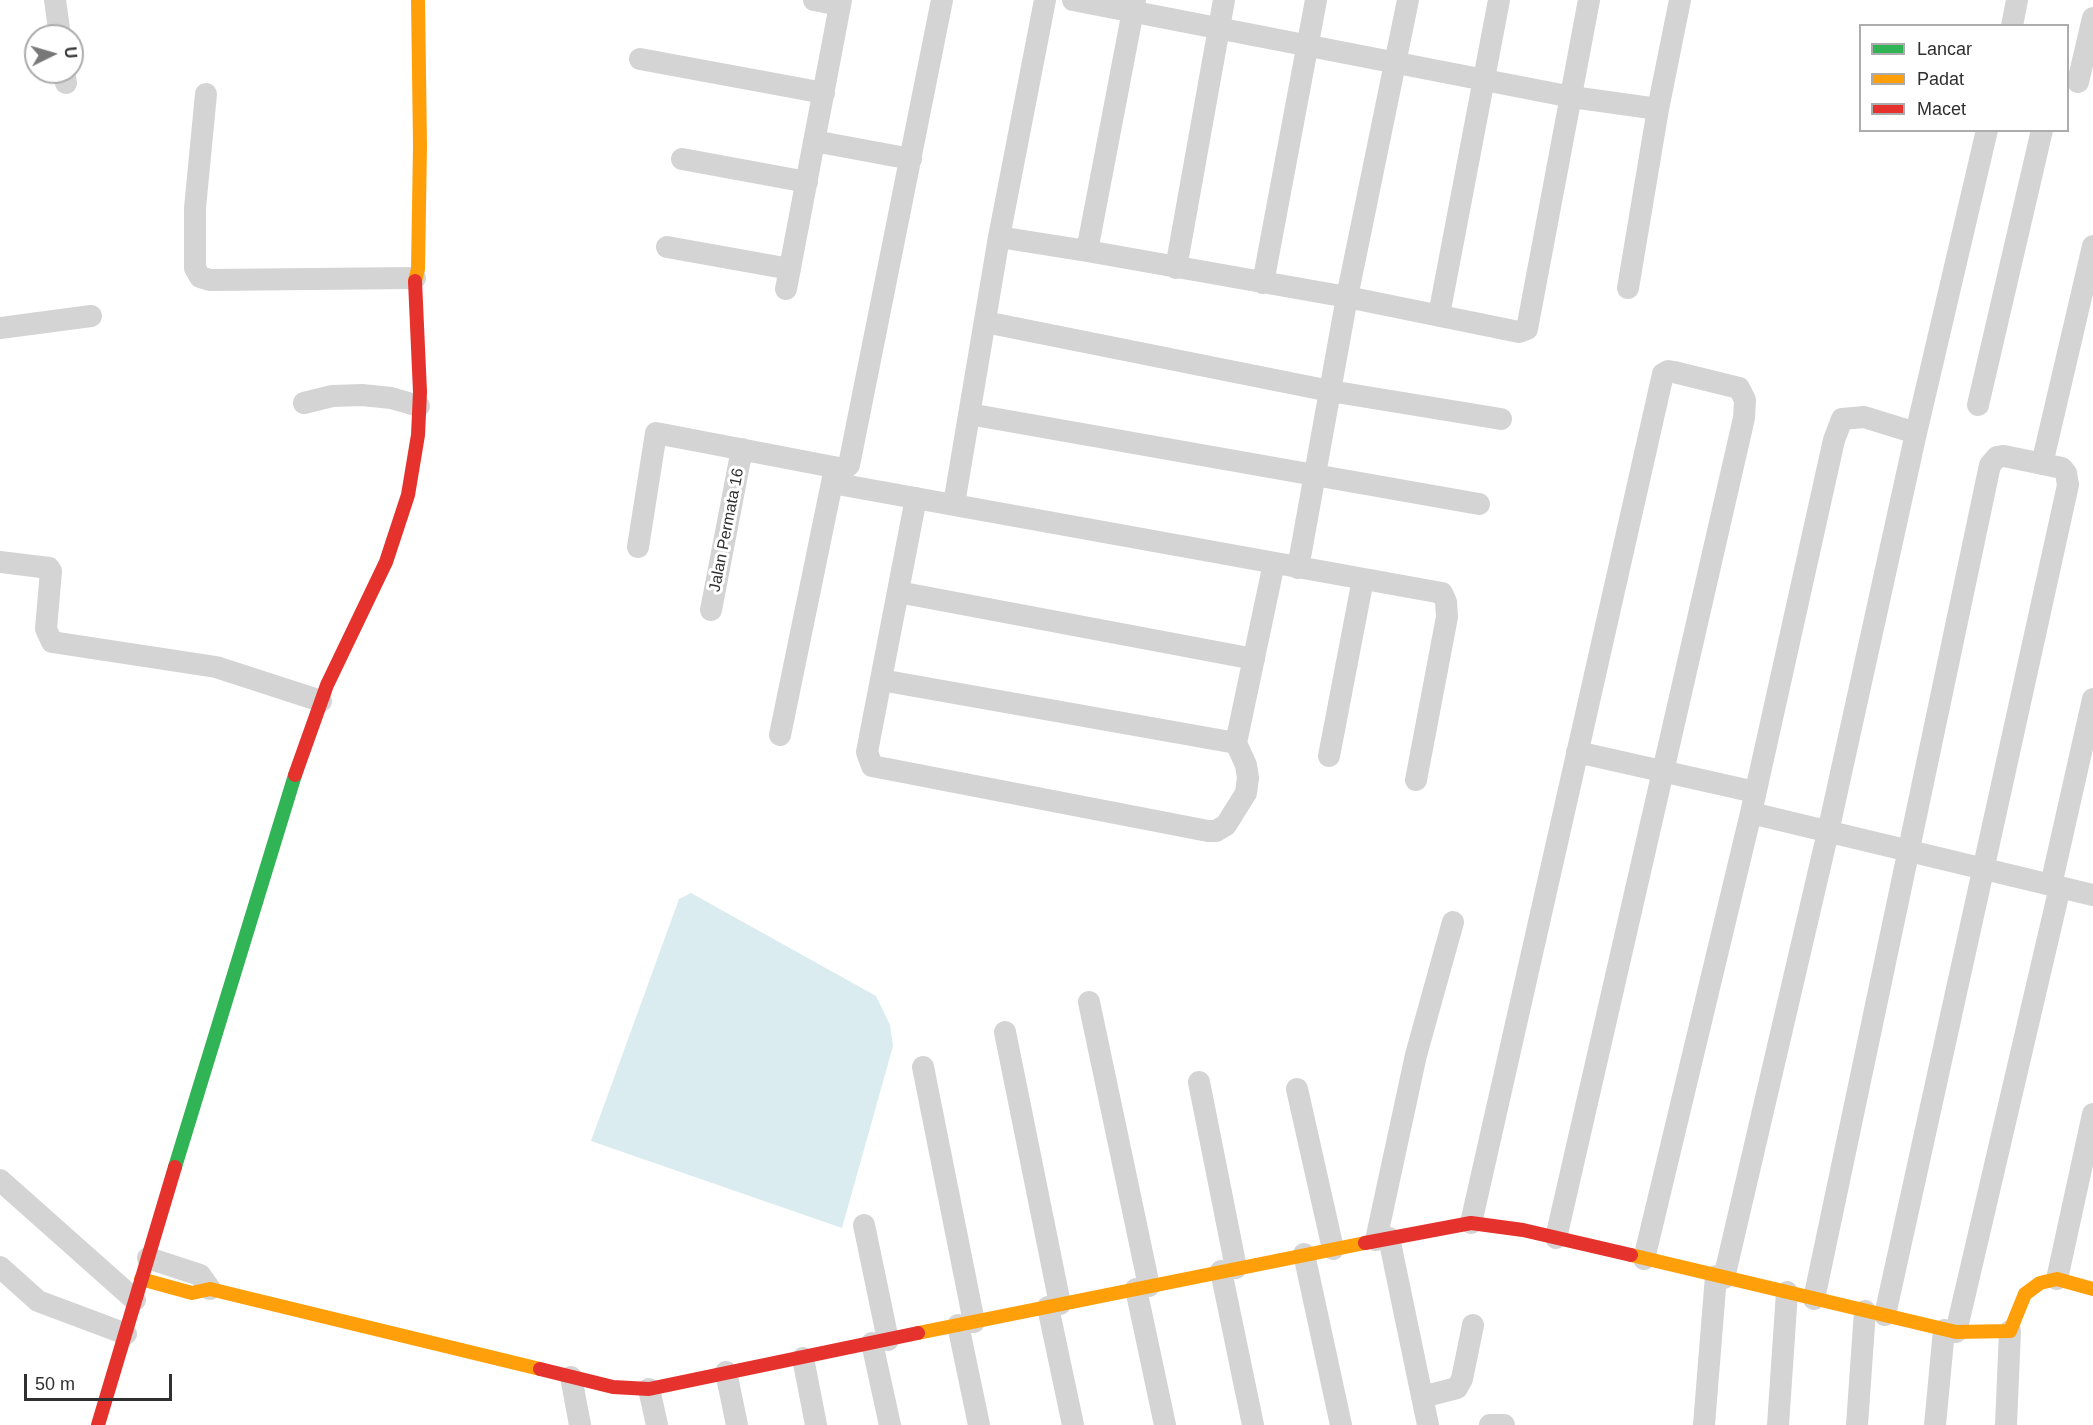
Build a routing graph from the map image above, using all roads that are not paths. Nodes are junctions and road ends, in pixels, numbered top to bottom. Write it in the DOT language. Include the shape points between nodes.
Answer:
graph roads {
  1 [pos="55,0"];
  2 [pos="418,0"];
  3 [pos="813,0"];
  4 [pos="942,0"];
  5 [pos="1045,0"];
  6 [pos="1073,0"];
  7 [pos="1224,0"];
  8 [pos="1316,0"];
  9 [pos="1408,0"];
  10 [pos="1499,0"];
  11 [pos="1589,0"];
  12 [pos="1680,0"];
  13 [pos="2017,0"];
  14 [pos="841,3"];
  15 [pos="1134,6"];
  16 [pos="2093,18"];
  17 [pos="58,24"];
  18 [pos="2012,24"];
  19 [pos="1218,28"];
  20 [pos="1308,45"];
  21 [pos="640,59"];
  22 [pos="1395,63"];
  23 [pos="1484,80"];
  24 [pos="2079,82"];
  25 [pos="824,93"];
  26 [pos="206,94"];
  27 [pos="1572,97"];
  28 [pos="1658,109"];
  29 [pos="1987,132"];
  30 [pos="2042,132"];
  31 [pos="814,141"];
  32 [pos="682,159"];
  33 [pos="911,159"];
  34 [pos="807,182"];
  35 [pos="999,237"];
  36 [pos="2093,246"];
  37 [pos="667,247"];
  38 [pos="1088,251"];
  39 [pos="1176,268"];
  40 [pos="415,278"];
  41 [pos="1263,283"];
  42 [pos="1628,288"];
  43 [pos="1347,297"];
  44 [pos="1439,315"];
  45 [pos="91,316"];
  46 [pos="986,322"];
  47 [pos="0,328"];
  48 [pos="1330,391"];
  49 [pos="304,403"];
  50 [pos="1978,405"];
  51 [pos="419,406"];
  52 [pos="969,414"];
  53 [pos="1501,419"];
  54 [pos="1916,433"];
  55 [pos="742,449"];
  56 [pos="2042,464"];
  57 [pos="834,475"];
  58 [pos="1314,477"];
  59 [pos="916,498"];
  60 [pos="954,504"];
  61 [pos="1479,504"];
  62 [pos="638,548"];
  63 [pos="0,562"];
  64 [pos="1274,562"];
  65 [pos="1298,568"];
  66 [pos="1363,579"];
  67 [pos="898,592"];
  68 [pos="711,610"];
  69 [pos="1254,659"];
  70 [pos="881,680"];
  71 [pos="2093,699"];
  72 [pos="321,701"];
  73 [pos="780,735"];
  74 [pos="1236,742"];
  75 [pos="1577,752"];
  76 [pos="1329,756"];
  77 [pos="1664,771"];
  78 [pos="1416,780"];
  79 [pos="1753,802"];
  80 [pos="1828,832"];
  81 [pos="1909,851"];
  82 [pos="1981,868"];
  83 [pos="2056,886"];
  84 [pos="2093,895"];
  85 [pos="1453,922"];
  86 [pos="1089,1002"];
  87 [pos="1005,1032"];
  88 [pos="923,1067"];
  89 [pos="1199,1082"];
  90 [pos="1298,1089"];
  91 [pos="2093,1114"];
  92 [pos="0,1180"];
  93 [pos="1471,1223"];
  94 [pos="864,1225"];
  95 [pos="1556,1238"];
  96 [pos="1383,1239"];
  97 [pos="1333,1249"];
  98 [pos="1304,1254"];
  99 [pos="148,1258"];
  100 [pos="1644,1260"];
  101 [pos="0,1267"];
  102 [pos="1228,1269"];
  103 [pos="1720,1277"];
  104 [pos="2057,1279"];
  105 [pos="1142,1287"];
  106 [pos="210,1289"];
  107 [pos="2093,1289"];
  108 [pos="138,1290"];
  109 [pos="1787,1292"];
  110 [pos="1814,1299"];
  111 [pos="1054,1306"];
  112 [pos="1875,1313"];
  113 [pos="966,1324"];
  114 [pos="1473,1325"];
  115 [pos="1950,1331"];
  116 [pos="2010,1331"];
  117 [pos="126,1334"];
  118 [pos="880,1341"];
  119 [pos="802,1358"];
  120 [pos="726,1372"];
  121 [pos="571,1377"];
  122 [pos="649,1389"];
  123 [pos="1422,1397"];
  124 [pos="98,1425"];
  125 [pos="580,1425"];
  126 [pos="657,1425"];
  127 [pos="737,1425"];
  128 [pos="816,1425"];
  129 [pos="890,1425"];
  130 [pos="980,1425"];
  131 [pos="1073,1425"];
  132 [pos="1165,1425"];
  133 [pos="1253,1425"];
  134 [pos="1341,1425"];
  135 [pos="1428,1425"];
  136 [pos="1490,1425"];
  137 [pos="1504,1425"];
  138 [pos="1704,1425"];
  139 [pos="1778,1425"];
  140 [pos="1857,1425"];
  141 [pos="1935,1425"];
  142 [pos="2006,1425"];
  1 -- 17 [label="street"];
  2 -- 40 [label="street" via="420,145"];
  3 -- 14 [label="street"];
  4 -- 33 [label="street"];
  5 -- 35 [label="street"];
  6 -- 15 [label="street"];
  7 -- 19 [label="street"];
  8 -- 20 [label="street"];
  9 -- 22 [label="street"];
  10 -- 23 [label="street"];
  11 -- 27 [label="street"];
  12 -- 28 [label="street"];
  13 -- 18 [label="street"];
  14 -- 25 [label="street"];
  15 -- 19 [label="street"];
  15 -- 38 [label="street"];
  16 -- 24 [label="street"];
  19 -- 20 [label="street"];
  19 -- 39 [label="street"];
  20 -- 22 [label="street"];
  20 -- 41 [label="street"];
  21 -- 25 [label="street"];
  22 -- 23 [label="street"];
  22 -- 43 [label="street"];
  23 -- 27 [label="street"];
  23 -- 44 [label="street"];
  25 -- 31 [label="street"];
  26 -- 40 [label="street" via="195,208 195,268 200,277"];
  27 -- 28 [label="street"];
  27 -- 44 [label="street" via="1527,329 1519,332"];
  28 -- 42 [label="street"];
  29 -- 54 [label="street"];
  30 -- 50 [label="street"];
  31 -- 33 [label="street"];
  31 -- 34 [label="street"];
  32 -- 34 [label="street"];
  33 -- 57 [label="street" via="849,465"];
  34 -- 37 [label="street" via="788,279"];
  35 -- 38 [label="street"];
  35 -- 46 [label="street"];
  36 -- 56 [label="street"];
  38 -- 39 [label="street"];
  39 -- 41 [label="street"];
  40 -- 51 [label="street"];
  41 -- 43 [label="street"];
  43 -- 44 [label="street"];
  43 -- 48 [label="street"];
  45 -- 47 [label="street"];
  46 -- 48 [label="street"];
  46 -- 52 [label="street"];
  48 -- 53 [label="street"];
  48 -- 58 [label="street"];
  49 -- 51 [label="street" via="332,396 362,395"];
  51 -- 72 [label="street" via="403,514 386,562"];
  52 -- 58 [label="street"];
  52 -- 60 [label="street"];
  54 -- 79 [label="street" via="1864,417 1842,419 1834,440"];
  54 -- 80 [label="street"];
  55 -- 57 [label="street"];
  55 -- 62 [label="street" via="656,434"];
  55 -- 68 [label="street, Jalan Permata 16"];
  56 -- 81 [label="street" via="2004,456 1990,465"];
  56 -- 82 [label="street" via="2062,468 2068,485"];
  57 -- 59 [label="street"];
  57 -- 73 [label="street"];
  58 -- 61 [label="street"];
  58 -- 65 [label="street"];
  59 -- 60 [label="street"];
  59 -- 67 [label="street"];
  60 -- 64 [label="street"];
  63 -- 72 [label="street" via="51,571 46,629 52,642 216,667"];
  64 -- 65 [label="street"];
  64 -- 69 [label="street"];
  65 -- 66 [label="street"];
  66 -- 76 [label="street"];
  66 -- 78 [label="street" via="1442,593 1446,602 1447,617"];
  67 -- 69 [label="street"];
  67 -- 70 [label="street"];
  69 -- 74 [label="street"];
  70 -- 74 [label="street"];
  70 -- 74 [label="street" via="867,752 872,766 1208,831 1226,825 1246,793 1247,772"];
  71 -- 83 [label="street"];
  72 -- 99 [label="street" via="282,811"];
  75 -- 77 [label="street"];
  75 -- 77 [label="street" via="1663,374 1674,372 1739,388 1745,400"];
  75 -- 93 [label="street"];
  77 -- 79 [label="street"];
  77 -- 95 [label="street"];
  79 -- 80 [label="street"];
  79 -- 100 [label="street"];
  80 -- 81 [label="street"];
  80 -- 103 [label="street"];
  81 -- 82 [label="street"];
  81 -- 110 [label="street"];
  82 -- 83 [label="street"];
  82 -- 112 [label="street"];
  83 -- 84 [label="street"];
  83 -- 115 [label="street"];
  85 -- 96 [label="street" via="1416,1055"];
  86 -- 105 [label="street"];
  87 -- 111 [label="street"];
  88 -- 113 [label="street"];
  89 -- 102 [label="street"];
  90 -- 97 [label="street"];
  91 -- 104 [label="street"];
  92 -- 108 [label="street"];
  93 -- 95 [label="street"];
  93 -- 96 [label="street"];
  94 -- 118 [label="street"];
  95 -- 100 [label="street"];
  96 -- 97 [label="street"];
  96 -- 123 [label="street"];
  97 -- 98 [label="street"];
  98 -- 102 [label="street"];
  98 -- 134 [label="street"];
  99 -- 106 [label="street" via="200,1275"];
  99 -- 108 [label="street"];
  100 -- 103 [label="street"];
  101 -- 117 [label="street" via="38,1301"];
  102 -- 105 [label="street"];
  102 -- 133 [label="street"];
  103 -- 109 [label="street"];
  103 -- 138 [label="street"];
  104 -- 107 [label="street"];
  104 -- 116 [label="street" via="2040,1283 2025,1294"];
  105 -- 111 [label="street"];
  105 -- 132 [label="street"];
  106 -- 108 [label="street" via="192,1293"];
  106 -- 121 [label="street"];
  108 -- 117 [label="street"];
  109 -- 110 [label="street"];
  109 -- 139 [label="street"];
  110 -- 112 [label="street"];
  111 -- 113 [label="street"];
  111 -- 131 [label="street"];
  112 -- 115 [label="street"];
  112 -- 140 [label="street"];
  113 -- 118 [label="street"];
  113 -- 130 [label="street"];
  114 -- 123 [label="street" via="1457,1388"];
  115 -- 116 [label="street"];
  115 -- 141 [label="street"];
  116 -- 142 [label="street"];
  117 -- 124 [label="street"];
  118 -- 119 [label="street"];
  118 -- 129 [label="street"];
  119 -- 120 [label="street"];
  119 -- 128 [label="street"];
  120 -- 122 [label="street"];
  120 -- 127 [label="street"];
  121 -- 122 [label="street" via="613,1388"];
  121 -- 125 [label="street"];
  122 -- 126 [label="street"];
  123 -- 135 [label="street"];
  136 -- 137 [label="street"];
}
